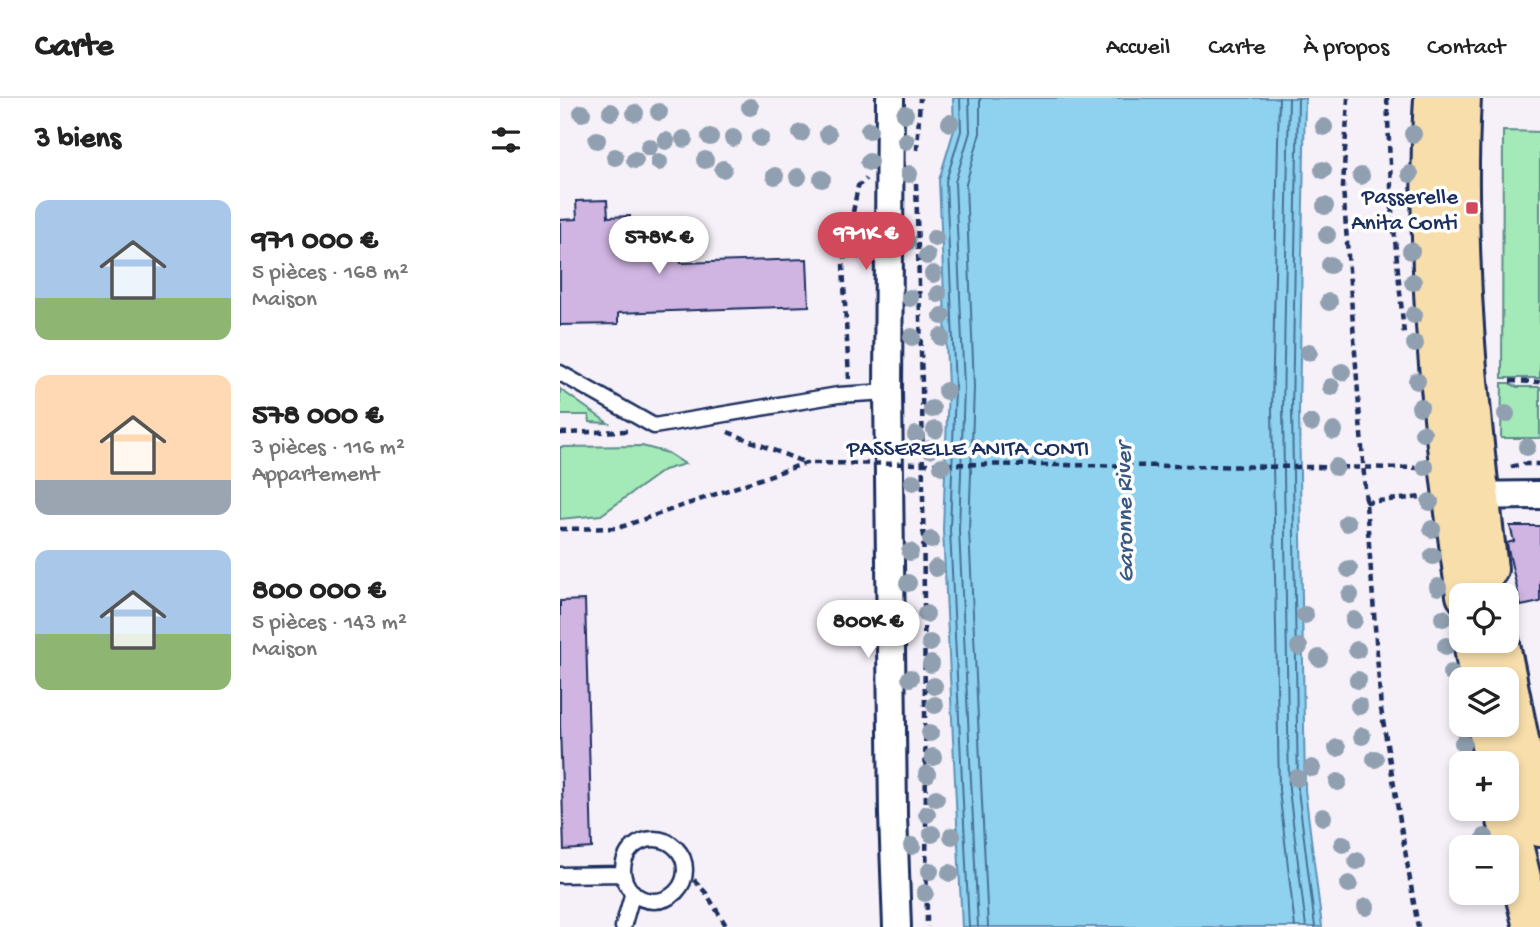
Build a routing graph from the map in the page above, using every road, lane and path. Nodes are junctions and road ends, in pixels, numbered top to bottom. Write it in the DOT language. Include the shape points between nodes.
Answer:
graph roads {
  1 [pos="890,98"];
  2 [pos="920,98"];
  3 [pos="1348,98"];
  4 [pos="1387,98"];
  5 [pos="1434,98"];
  6 [pos="1461,98"];
  7 [pos="903,157"];
  8 [pos="916,174"];
  9 [pos="1404,340"];
  10 [pos="560,373"];
  11 [pos="1510,381"];
  12 [pos="1540,382"];
  13 [pos="888,392"];
  14 [pos="850,394"];
  15 [pos="654,426"];
  16 [pos="727,432"];
  17 [pos="560,433"];
  18 [pos="806,463"];
  19 [pos="1540,464"];
  20 [pos="1511,467"];
  21 [pos="1448,489"];
  22 [pos="1540,495"];
  23 [pos="1365,502"];
  24 [pos="560,529"];
  25 [pos="1464,583"];
  26 [pos="1487,583"];
  27 [pos="1518,737"];
  28 [pos="1507,821"];
  29 [pos="1540,827"];
  30 [pos="686,871"];
  31 [pos="623,874"];
  32 [pos="560,875"];
  33 [pos="633,892"];
  34 [pos="623,927"];
  35 [pos="727,927"];
  36 [pos="897,927"];
  37 [pos="927,927"];
  38 [pos="1418,927"];
  39 [pos="1533,927"];
  1 -- 7 [label="street"];
  2 -- 7 [label="path"];
  3 -- 23 [label="path" via="1343,187"];
  4 -- 9 [label="path"];
  5 -- 21 [label="main road" via="1430,155 1436,327"];
  6 -- 21 [label="main road" via="1463,331"];
  7 -- 13 [label="street"];
  7 -- 14 [label="path" via="859,186 843,265"];
  8 -- 37 [label="path"];
  10 -- 15 [label="lane"];
  11 -- 12 [label="path"];
  13 -- 14 [label="lane"];
  13 -- 36 [label="street"];
  14 -- 15 [label="lane"];
  15 -- 17 [label="path"];
  16 -- 18 [label="path"];
  18 -- 21 [label="path, PASSERELLE ANITA CONTI, bridge"];
  18 -- 24 [label="path, PASSERELLE ANITA CONTI, bridge" via="618,528"];
  19 -- 20 [label="path"];
  21 -- 22 [label="street"];
  21 -- 23 [label="path"];
  21 -- 25 [label="main road"];
  21 -- 26 [label="main road"];
  23 -- 38 [label="path" via="1381,709"];
  27 -- 29 [label="main road"];
  28 -- 39 [label="main road"];
  30 -- 31 [label="lane" via="676,847 653,838 631,848"];
  30 -- 33 [label="lane" via="681,887 663,900 652,901"];
  30 -- 35 [label="path" via="706,892"];
  31 -- 32 [label="lane"];
  31 -- 33 [label="lane"];
  33 -- 34 [label="lane"];
}
